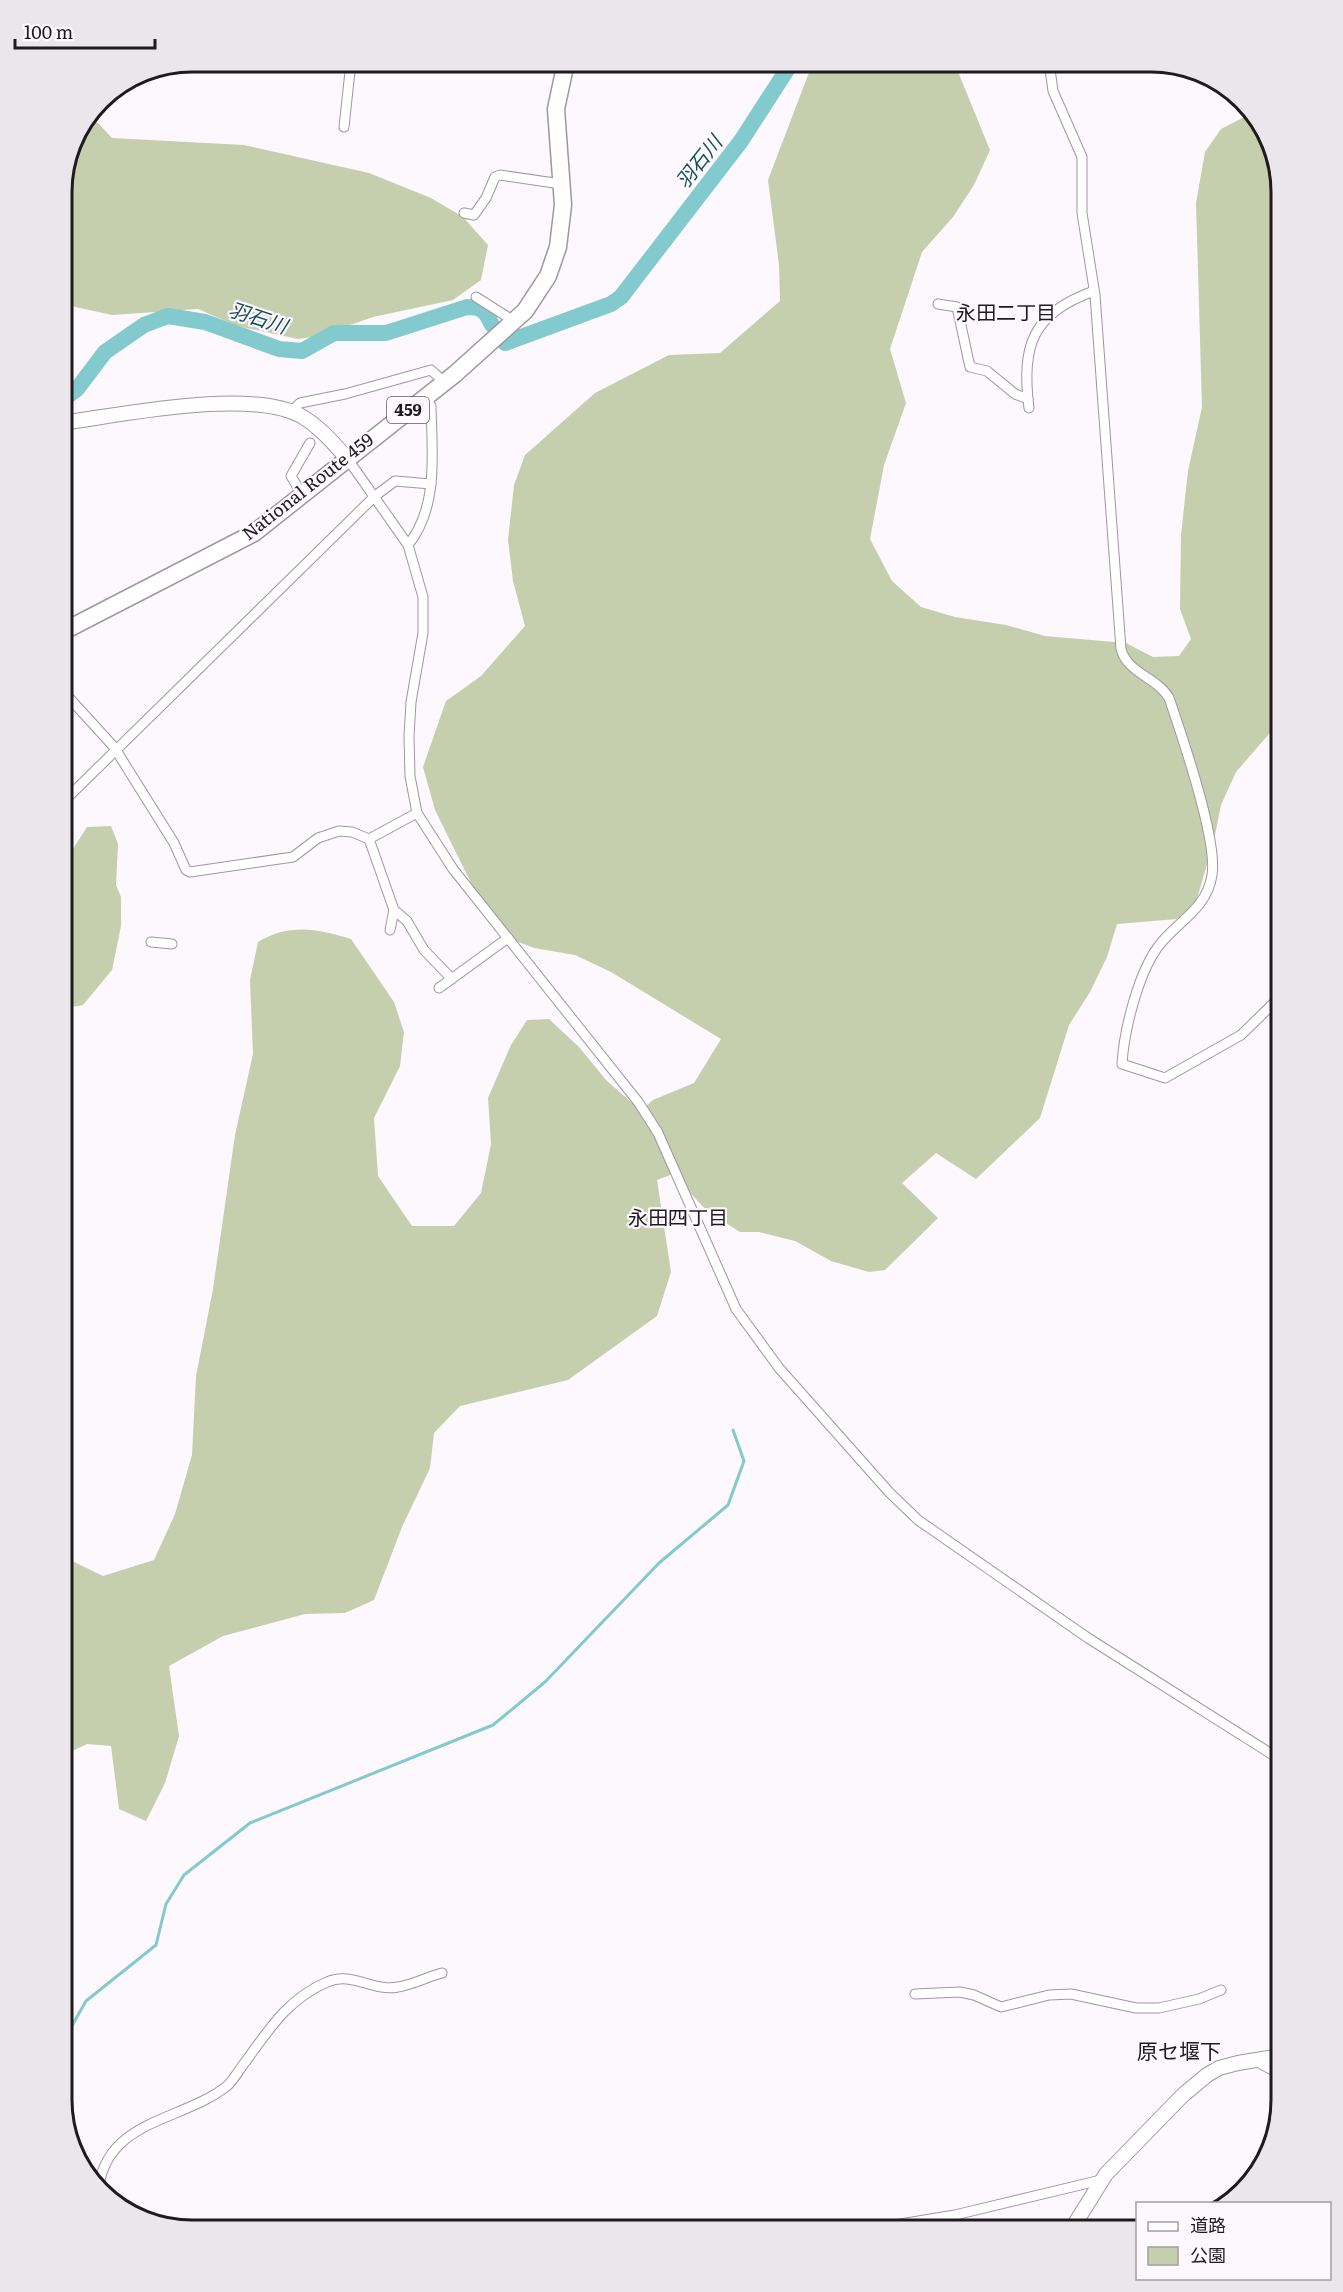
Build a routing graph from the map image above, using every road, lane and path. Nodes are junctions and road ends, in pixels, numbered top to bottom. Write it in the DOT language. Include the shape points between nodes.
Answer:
graph roads {
  1 [pos="350,72"];
  2 [pos="564,72"];
  3 [pos="1050,72"];
  4 [pos="344,127"];
  5 [pos="561,184"];
  6 [pos="464,213"];
  7 [pos="1094,291"];
  8 [pos="476,297"];
  9 [pos="938,304"];
  10 [pos="514,321"];
  11 [pos="444,382"];
  12 [pos="425,397"];
  13 [pos="290,412"];
  14 [pos="72,422"];
  15 [pos="310,443"];
  16 [pos="347,458"];
  17 [pos="431,484"];
  18 [pos="303,496"];
  19 [pos="375,496"];
  20 [pos="408,545"];
  21 [pos="72,627"];
  22 [pos="72,701"];
  23 [pos="116,750"];
  24 [pos="72,792"];
  25 [pos="417,813"];
  26 [pos="369,839"];
  27 [pos="394,910"];
  28 [pos="390,930"];
  29 [pos="508,938"];
  30 [pos="151,942"];
  31 [pos="172,944"];
  32 [pos="452,979"];
  33 [pos="439,988"];
  34 [pos="1271,1006"];
  35 [pos="1271,1754"];
  36 [pos="442,1973"];
  37 [pos="1221,1990"];
  38 [pos="915,1994"];
  39 [pos="1271,2057"];
  40 [pos="1254,2060"];
  41 [pos="1271,2069"];
  42 [pos="101,2178"];
  43 [pos="1101,2180"];
  44 [pos="925,2220"];
  45 [pos="1077,2220"];
  1 -- 4 [label="street"];
  2 -- 5 [label="highway, National Route 459 / 459" via="556,109"];
  3 -- 7 [label="street" via="1057,101 1082,157 1082,213"];
  5 -- 6 [label="street" via="500,175 495,177 474,215"];
  5 -- 10 [label="highway, National Route 459 / 459" via="558,247 551,268 525,311"];
  7 -- 9 [label="street" via="1057,309 1038,326 1025,378 1029,403 987,371 970,367 957,307"];
  7 -- 34 [label="street" via="1121,649 1127,661 1165,690 1169,698 1209,833 1213,865 1209,889 1202,902 1153,955 1133,1008 1122,1064 1165,1078 1241,1035"];
  8 -- 10 [label="street"];
  10 -- 11 [label="highway, National Route 459 / 459"];
  11 -- 12 [label="highway, National Route 459 / 459"];
  11 -- 13 [label="street" via="431,370 300,403"];
  12 -- 16 [label="highway, National Route 459 / 459"];
  12 -- 17 [label="street" via="431,406"];
  13 -- 14 [label="street" via="231,402"];
  13 -- 16 [label="street" via="325,434"];
  15 -- 18 [label="street" via="291,476"];
  16 -- 18 [label="highway, National Route 459 / 459"];
  16 -- 19 [label="street"];
  17 -- 19 [label="street" via="395,481"];
  17 -- 20 [label="street" via="415,536"];
  18 -- 21 [label="highway, National Route 459 / 459" via="254,533"];
  19 -- 20 [label="street"];
  19 -- 23 [label="street"];
  20 -- 25 [label="street" via="423,597 424,617 409,736 410,776"];
  22 -- 23 [label="street"];
  23 -- 24 [label="street"];
  23 -- 26 [label="street" via="190,872 293,857 318,838 339,831"];
  25 -- 26 [label="street"];
  25 -- 29 [label="street" via="453,869"];
  26 -- 27 [label="street"];
  27 -- 28 [label="street"];
  27 -- 32 [label="street"];
  29 -- 32 [label="street"];
  29 -- 35 [label="street" via="613,1067 658,1134 736,1309 779,1368 889,1492 918,1520 1088,1638"];
  30 -- 31 [label="street"];
  32 -- 33 [label="street"];
  36 -- 42 [label="street" via="398,1987 345,1977 327,1982 282,2012 227,2086 153,2122 114,2149 105,2160"];
  37 -- 38 [label="street" via="1159,2008 1136,2008 1071,1994 1049,1995 1001,2007 960,1992"];
  39 -- 40 [label="street"];
  40 -- 41 [label="street"];
  40 -- 43 [label="street" via="1219,2068 1207,2075"];
  43 -- 44 [label="street"];
  43 -- 45 [label="street"];
}
